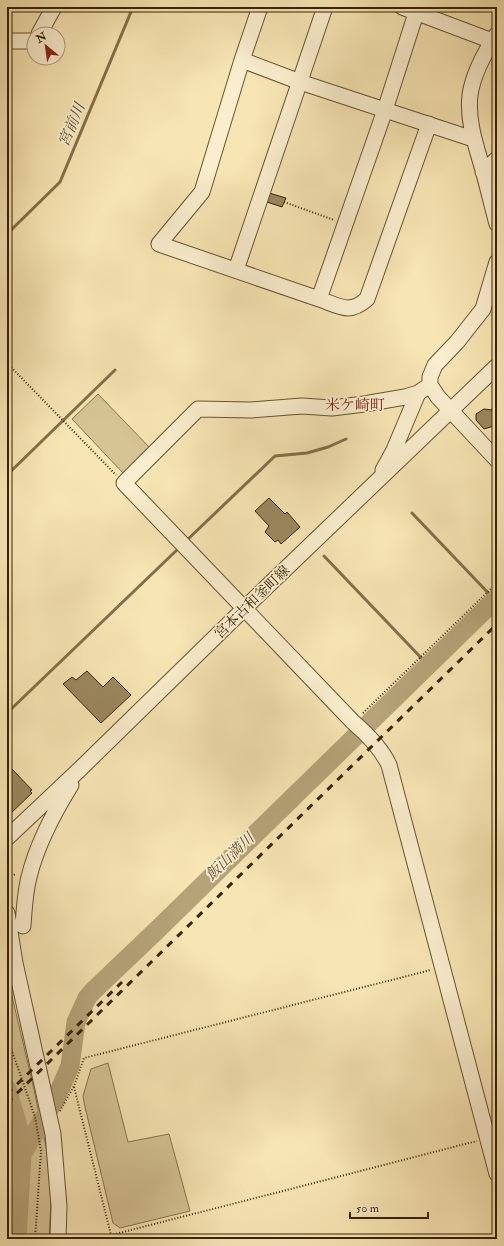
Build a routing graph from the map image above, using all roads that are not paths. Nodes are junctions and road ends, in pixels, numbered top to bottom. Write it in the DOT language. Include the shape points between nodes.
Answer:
graph roads {
  1 [pos="54,7"];
  2 [pos="260,7"];
  3 [pos="325,7"];
  4 [pos="402,7"];
  5 [pos="418,10"];
  6 [pos="43,26"];
  7 [pos="495,37"];
  8 [pos="7,41"];
  9 [pos="26,41"];
  10 [pos="242,60"];
  11 [pos="300,82"];
  12 [pos="384,110"];
  13 [pos="429,124"];
  14 [pos="473,139"];
  15 [pos="497,159"];
  16 [pos="483,172"];
  17 [pos="497,224"];
  18 [pos="497,262"];
  19 [pos="236,270"];
  20 [pos="319,299"];
  21 [pos="497,366"];
  22 [pos="490,380"];
  23 [pos="421,393"];
  24 [pos="451,411"];
  25 [pos="497,460"];
  26 [pos="373,486"];
  27 [pos="244,609"];
  28 [pos="79,770"];
  29 [pos="7,838"];
  30 [pos="7,913"];
  31 [pos="23,926"];
  32 [pos="497,1174"];
  33 [pos="58,1239"];
  1 -- 6 [label="street"];
  2 -- 10 [label="street"];
  3 -- 11 [label="street"];
  4 -- 5 [label="street"];
  5 -- 7 [label="street"];
  5 -- 12 [label="street"];
  7 -- 14 [label="street" via="475,77 470,94"];
  8 -- 9 [label="street"];
  10 -- 11 [label="street"];
  10 -- 19 [label="street" via="202,192 159,244"];
  11 -- 12 [label="street"];
  11 -- 19 [label="street"];
  12 -- 13 [label="street"];
  12 -- 20 [label="street"];
  13 -- 14 [label="street"];
  13 -- 20 [label="street" via="367,299 349,309"];
  14 -- 16 [label="street"];
  15 -- 16 [label="street"];
  16 -- 17 [label="street"];
  18 -- 23 [label="street" via="483,309 435,364"];
  19 -- 20 [label="street"];
  21 -- 22 [label="street, 宮本古和釜町線"];
  22 -- 24 [label="street, 宮本古和釜町線"];
  23 -- 24 [label="street"];
  23 -- 26 [label="street" via="394,450"];
  23 -- 27 [label="street" via="388,401 332,408 302,406 251,410 198,409 124,483"];
  24 -- 25 [label="street"];
  24 -- 26 [label="street, 宮本古和釜町線"];
  26 -- 27 [label="street, 宮本古和釜町線"];
  27 -- 28 [label="street, 宮本古和釜町線"];
  27 -- 32 [label="street" via="359,727 384,755 389,765"];
  28 -- 29 [label="street, 宮本古和釜町線"];
  28 -- 31 [label="street" via="40,843 28,878"];
  30 -- 33 [label="street" via="17,971 51,1121 59,1206"];
}
